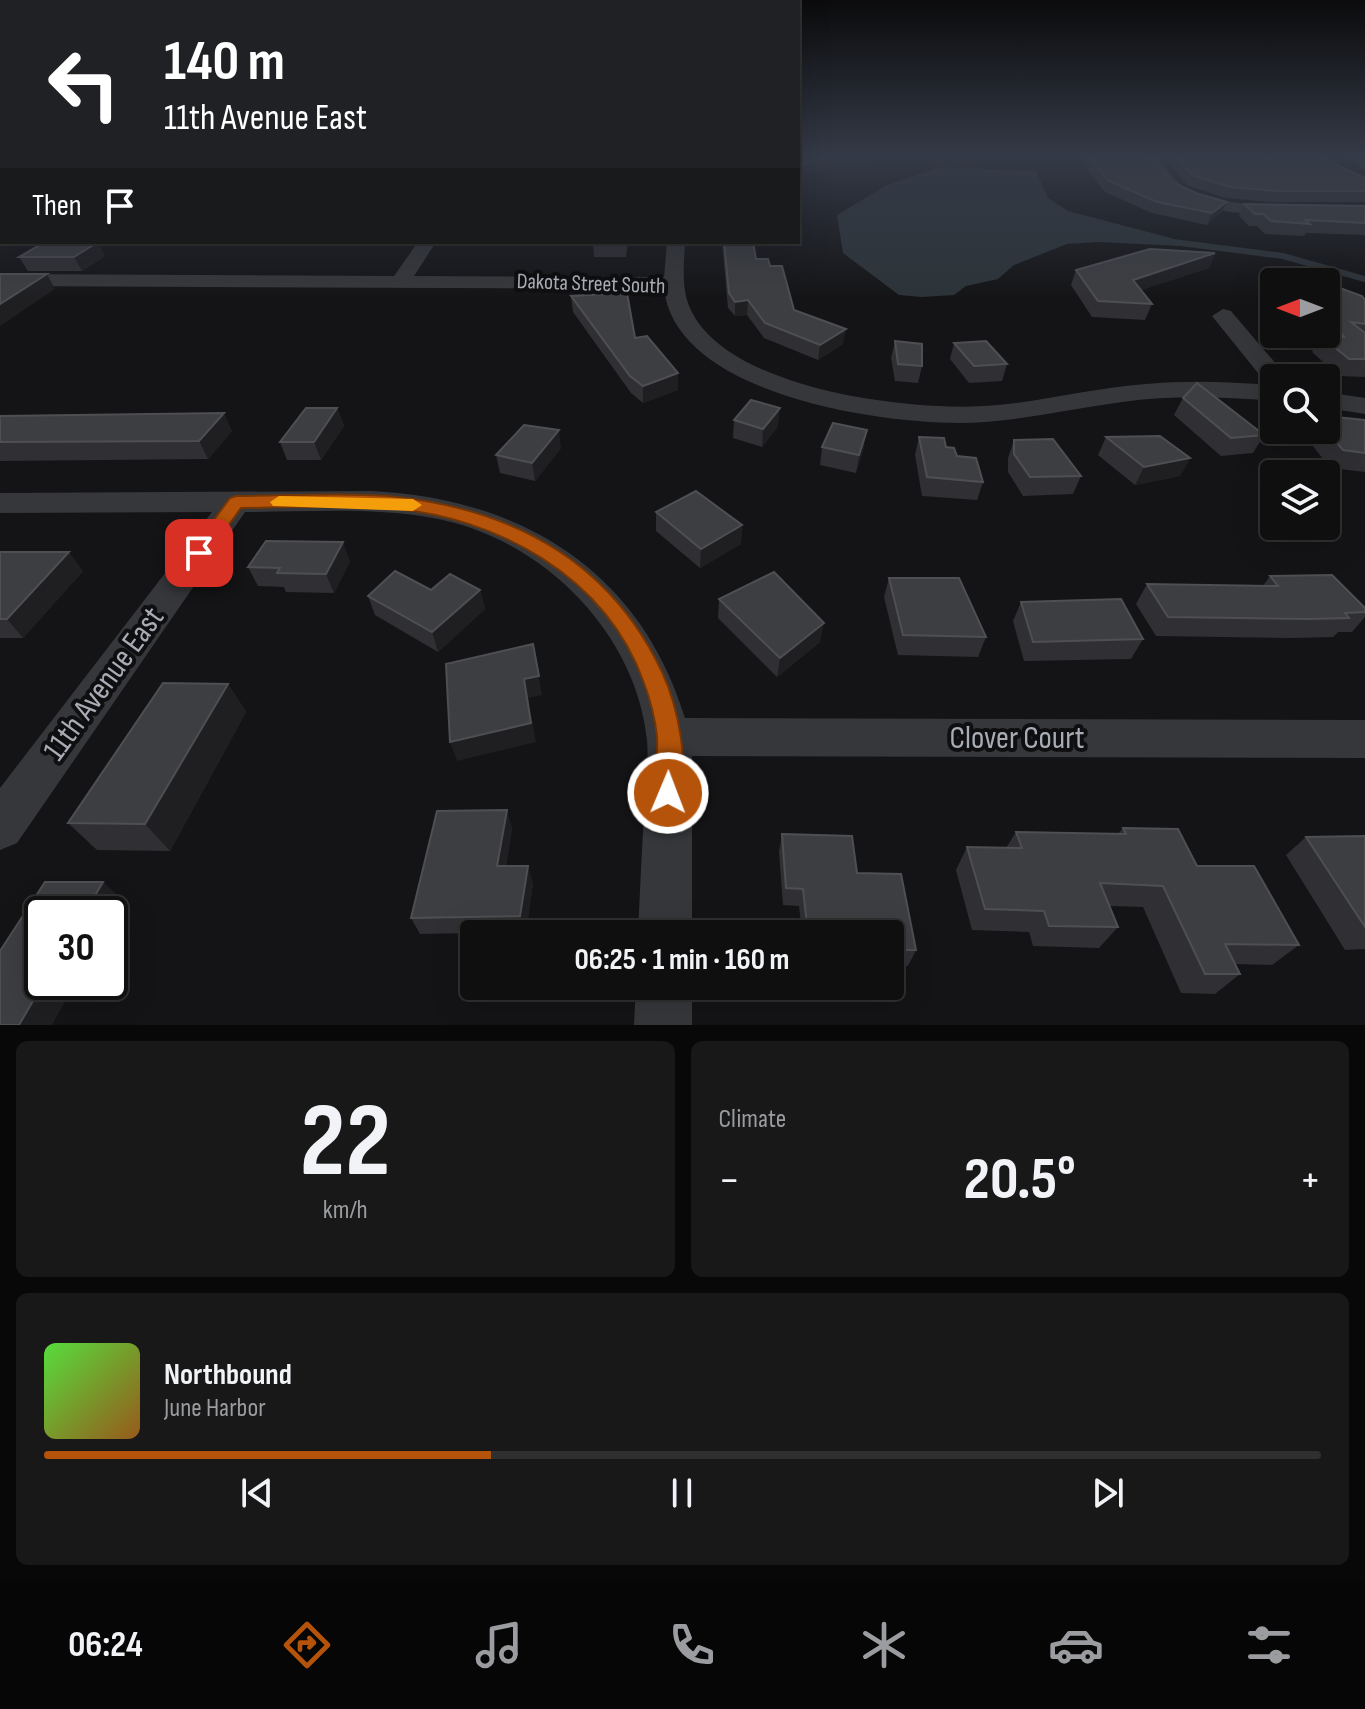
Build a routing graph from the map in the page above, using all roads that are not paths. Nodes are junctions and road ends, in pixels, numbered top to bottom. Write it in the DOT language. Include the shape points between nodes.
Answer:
graph roads {
  1 [pos="1226,204"];
  2 [pos="1365,210"];
  3 [pos="426,244"];
  4 [pos="676,244"];
  5 [pos="0,280"];
  6 [pos="401,280"];
  7 [pos="674,283"];
  8 [pos="1223,316"];
  9 [pos="1263,364"];
  10 [pos="1260,393"];
  11 [pos="1340,402"];
  12 [pos="1365,406"];
  13 [pos="236,502"];
  14 [pos="0,503"];
  15 [pos="669,737"];
  16 [pos="1365,739"];
  17 [pos="16,782"];
  18 [pos="0,827"];
  19 [pos="665,920"];
  20 [pos="664,1000"];
  21 [pos="663,1025"];
  1 -- 2 [label="street"];
  3 -- 6 [label="street"];
  4 -- 7 [label="street"];
  5 -- 6 [label="street, Dakota Street South"];
  6 -- 7 [label="street, Dakota Street South"];
  7 -- 10 [label="street, Dakota Street South" via="688,326 723,357 777,383 854,405 963,415 1162,390"];
  8 -- 9 [label="street"];
  11 -- 12 [label="street"];
  13 -- 14 [label="street"];
  13 -- 15 [label="street" via="388,502 473,517 511,532 553,556 617,613 656,684"];
  13 -- 17 [label="street, 11th Avenue East"];
  15 -- 16 [label="street, Clover Court"];
  15 -- 19 [label="street"];
  17 -- 18 [label="street, 11th Avenue East"];
  20 -- 21 [label="street"];
}
